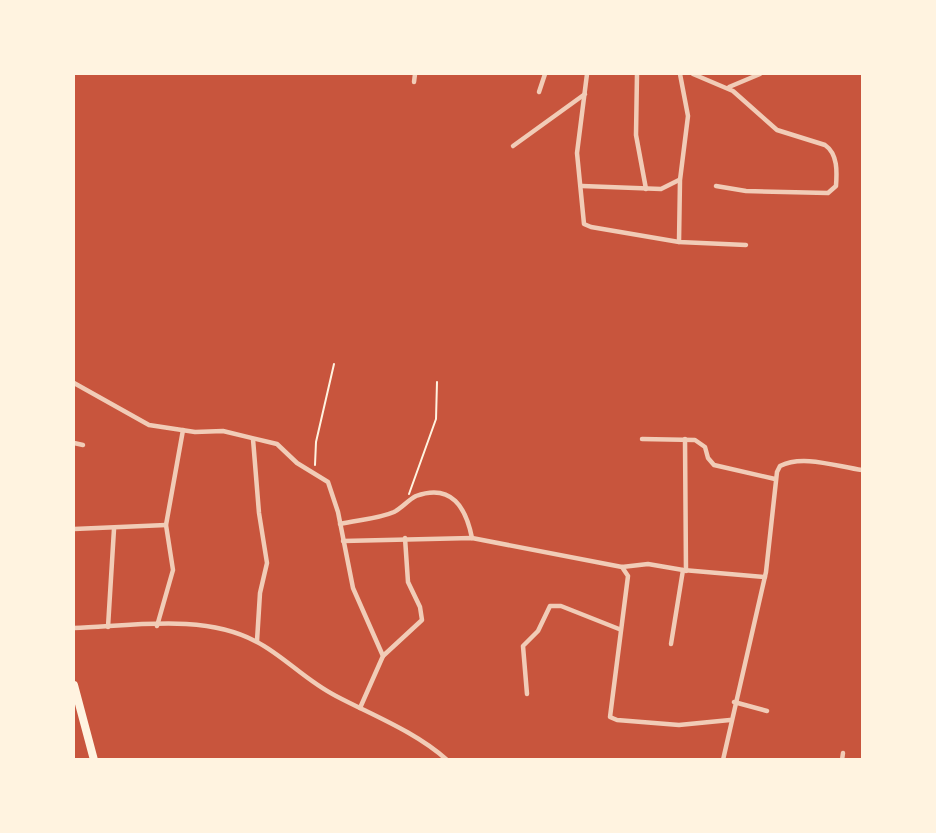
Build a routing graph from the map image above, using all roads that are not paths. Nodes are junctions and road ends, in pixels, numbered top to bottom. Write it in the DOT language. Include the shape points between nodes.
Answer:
graph roads {
  1 [pos="415,74"];
  2 [pos="545,74"];
  3 [pos="587,74"];
  4 [pos="637,74"];
  5 [pos="680,74"];
  6 [pos="692,74"];
  7 [pos="760,74"];
  8 [pos="414,82"];
  9 [pos="728,88"];
  10 [pos="538,92"];
  11 [pos="586,94"];
  12 [pos="513,146"];
  13 [pos="680,180"];
  14 [pos="582,186"];
  15 [pos="716,186"];
  16 [pos="646,189"];
  17 [pos="679,242"];
  18 [pos="746,245"];
  19 [pos="74,383"];
  20 [pos="183,430"];
  21 [pos="253,439"];
  22 [pos="642,439"];
  23 [pos="685,439"];
  24 [pos="74,443"];
  25 [pos="83,445"];
  26 [pos="863,470"];
  27 [pos="775,479"];
  28 [pos="340,524"];
  29 [pos="166,525"];
  30 [pos="74,529"];
  31 [pos="114,529"];
  32 [pos="405,538"];
  33 [pos="472,538"];
  34 [pos="343,541"];
  35 [pos="622,567"];
  36 [pos="685,571"];
  37 [pos="765,577"];
  38 [pos="157,626"];
  39 [pos="108,627"];
  40 [pos="74,628"];
  41 [pos="619,629"];
  42 [pos="257,642"];
  43 [pos="671,644"];
  44 [pos="383,656"];
  45 [pos="74,685"];
  46 [pos="527,694"];
  47 [pos="734,702"];
  48 [pos="360,708"];
  49 [pos="767,711"];
  50 [pos="730,720"];
  51 [pos="94,760"];
  52 [pos="447,760"];
  53 [pos="723,760"];
  1 -- 8 [label="street"];
  2 -- 10 [label="street"];
  3 -- 11 [label="street"];
  4 -- 16 [label="street" via="636,135"];
  5 -- 13 [label="street" via="688,116"];
  6 -- 9 [label="street"];
  7 -- 9 [label="street"];
  9 -- 15 [label="street" via="776,130 830,148 836,186 828,192"];
  11 -- 12 [label="street"];
  11 -- 14 [label="street" via="578,153"];
  13 -- 16 [label="street" via="661,189"];
  13 -- 17 [label="street"];
  14 -- 16 [label="street"];
  14 -- 17 [label="street" via="587,226"];
  17 -- 18 [label="street"];
  19 -- 20 [label="street" via="140,422"];
  20 -- 21 [label="street" via="223,431"];
  20 -- 29 [label="street"];
  21 -- 28 [label="street" via="277,444 297,463 318,473 331,487"];
  21 -- 42 [label="street" via="267,564"];
  22 -- 23 [label="street"];
  23 -- 27 [label="street" via="702,442 714,465"];
  23 -- 36 [label="street"];
  24 -- 25 [label="street"];
  26 -- 27 [label="street" via="793,462 780,466"];
  27 -- 37 [label="street"];
  28 -- 33 [label="street" via="394,512 418,496 449,496 465,510"];
  28 -- 34 [label="street"];
  29 -- 31 [label="street"];
  29 -- 38 [label="street" via="173,570"];
  30 -- 31 [label="street"];
  31 -- 39 [label="street"];
  32 -- 33 [label="street"];
  32 -- 34 [label="street"];
  32 -- 44 [label="street" via="408,582 422,620"];
  33 -- 35 [label="street"];
  34 -- 44 [label="street" via="353,588"];
  35 -- 36 [label="street" via="648,564"];
  35 -- 41 [label="street" via="628,576"];
  36 -- 37 [label="street"];
  36 -- 43 [label="street"];
  37 -- 47 [label="street"];
  38 -- 39 [label="street"];
  38 -- 42 [label="street" via="214,628"];
  39 -- 40 [label="street"];
  41 -- 46 [label="street" via="550,606 538,631 523,646"];
  41 -- 50 [label="street" via="608,711 612,720 679,725"];
  42 -- 48 [label="street" via="305,678"];
  44 -- 48 [label="street"];
  45 -- 51 [label="main road"];
  47 -- 49 [label="street"];
  47 -- 50 [label="street"];
  48 -- 52 [label="street"];
  50 -- 53 [label="street"];
}
